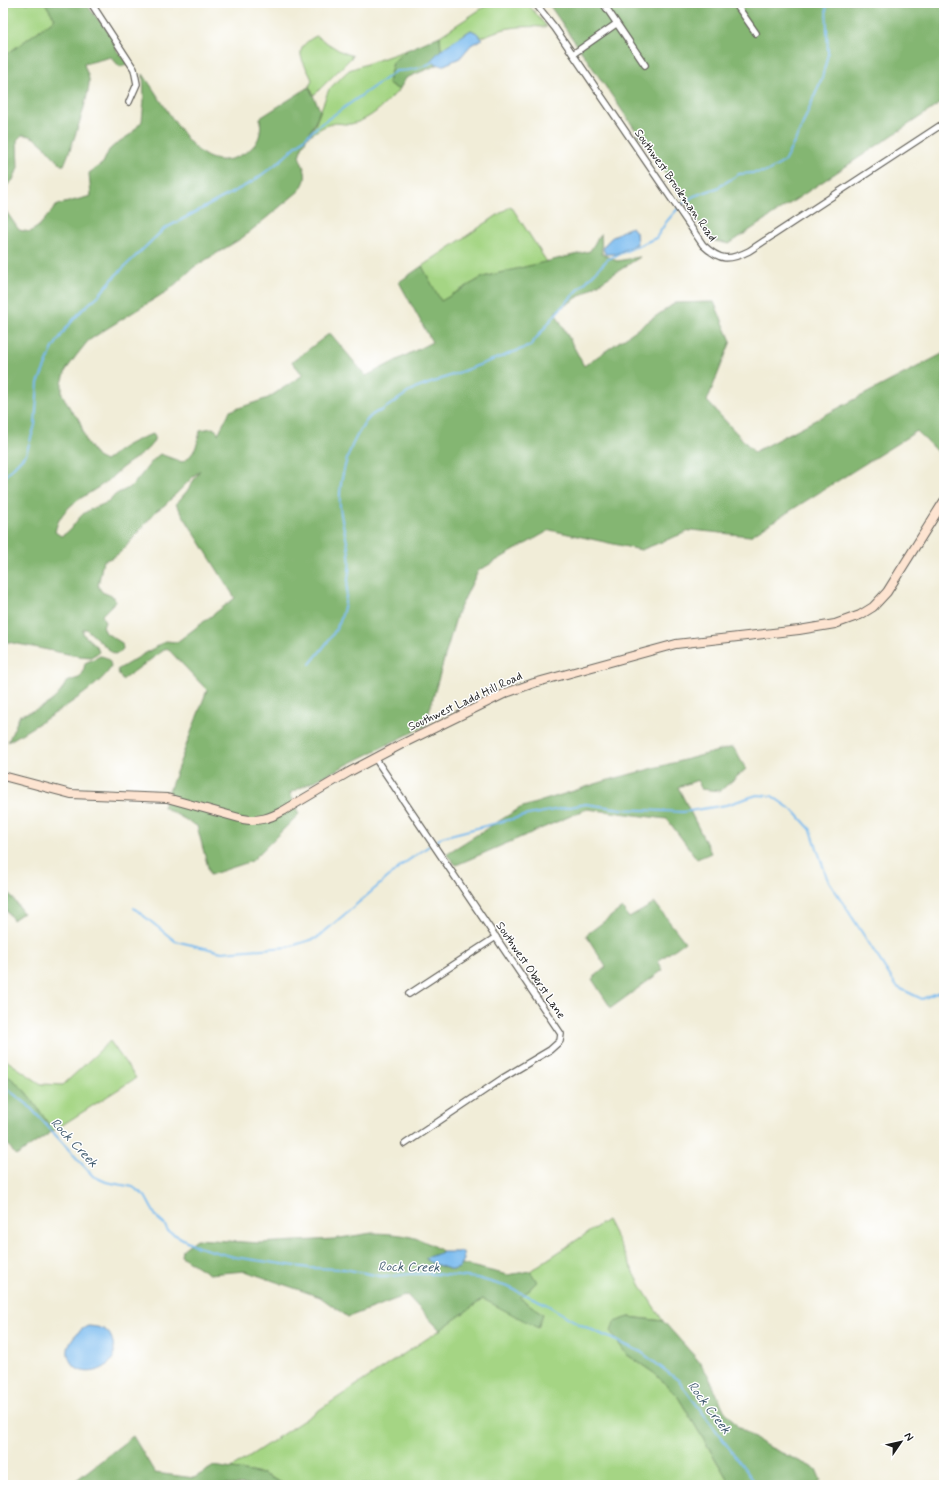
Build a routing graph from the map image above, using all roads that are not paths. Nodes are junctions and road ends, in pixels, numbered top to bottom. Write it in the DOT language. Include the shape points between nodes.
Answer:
graph roads {
  1 [pos="90,3"];
  2 [pos="535,3"];
  3 [pos="603,3"];
  4 [pos="735,3"];
  5 [pos="616,24"];
  6 [pos="756,34"];
  7 [pos="572,54"];
  8 [pos="645,65"];
  9 [pos="129,102"];
  10 [pos="944,123"];
  11 [pos="944,501"];
  12 [pos="375,758"];
  13 [pos="3,776"];
  14 [pos="496,937"];
  15 [pos="409,994"];
  16 [pos="405,1144"];
  1 -- 9 [label="street" via="134,69 137,84"];
  2 -- 7 [label="street, Southwest Brookman Road"];
  3 -- 5 [label="street"];
  4 -- 6 [label="street"];
  5 -- 7 [label="street"];
  5 -- 8 [label="street"];
  7 -- 10 [label="street, Southwest Brookman Road" via="703,245 720,257 736,257 749,251"];
  11 -- 12 [label="street, Southwest Ladd Hill Road" via="888,590 876,604 860,615 835,624 799,630 676,644 566,673 506,693"];
  12 -- 13 [label="street, Southwest Ladd Hill Road" via="280,813 254,820 166,798 71,794"];
  12 -- 14 [label="street, Southwest Oberst Lane"];
  14 -- 15 [label="street"];
  14 -- 16 [label="street, Southwest Oberst Lane" via="558,1029 561,1034 560,1041"];
}
